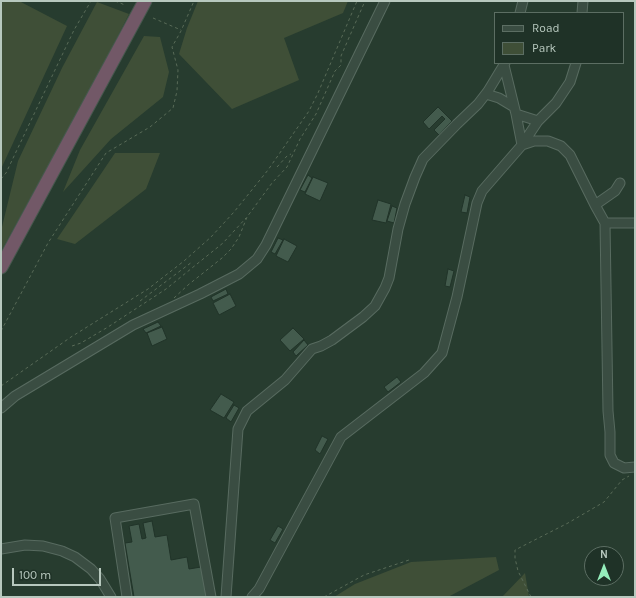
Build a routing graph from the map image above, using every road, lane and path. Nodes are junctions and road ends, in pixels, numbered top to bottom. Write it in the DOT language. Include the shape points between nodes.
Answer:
graph roads {
  1 [pos="91,1"];
  2 [pos="114,1"];
  3 [pos="145,1"];
  4 [pos="194,1"];
  5 [pos="357,1"];
  6 [pos="365,1"];
  7 [pos="385,1"];
  8 [pos="523,1"];
  9 [pos="583,1"];
  10 [pos="125,5"];
  11 [pos="520,12"];
  12 [pos="582,12"];
  13 [pos="153,18"];
  14 [pos="182,31"];
  15 [pos="504,64"];
  16 [pos="576,64"];
  17 [pos="486,94"];
  18 [pos="515,110"];
  19 [pos="538,120"];
  20 [pos="522,145"];
  21 [pos="293,153"];
  22 [pos="277,167"];
  23 [pos="1,179"];
  24 [pos="620,183"];
  25 [pos="595,205"];
  26 [pos="247,217"];
  27 [pos="605,223"];
  28 [pos="635,223"];
  29 [pos="192,262"];
  30 [pos="1,267"];
  31 [pos="176,275"];
  32 [pos="178,280"];
  33 [pos="140,301"];
  34 [pos="164,310"];
  35 [pos="1,331"];
  36 [pos="72,346"];
  37 [pos="1,386"];
  38 [pos="1,408"];
  39 [pos="633,471"];
  40 [pos="1,549"];
  41 [pos="409,560"];
  42 [pos="111,597"];
  43 [pos="127,597"];
  44 [pos="211,597"];
  45 [pos="226,597"];
  46 [pos="252,597"];
  47 [pos="324,597"];
  48 [pos="531,597"];
  1 -- 23 [label="path" via="74,30 6,174"];
  2 -- 10 [label="path"];
  3 -- 30 [label="highway"];
  4 -- 14 [label="path"];
  5 -- 37 [label="path" via="309,111 272,165 211,237 154,284"];
  6 -- 21 [label="path" via="341,56 341,65 335,71 316,114"];
  7 -- 34 [label="lane" via="257,259 238,274"];
  8 -- 11 [label="lane"];
  9 -- 12 [label="lane"];
  13 -- 14 [label="path"];
  14 -- 35 [label="path" via="172,47 178,70 177,91 172,108 150,127 106,153 48,243"];
  15 -- 17 [label="lane"];
  15 -- 18 [label="lane"];
  16 -- 19 [label="lane" via="570,82 556,103"];
  17 -- 18 [label="lane" via="499,98"];
  17 -- 45 [label="lane" via="423,159 405,204 389,278 375,306 344,331 312,349 284,380 247,411 238,429"];
  18 -- 19 [label="lane"];
  18 -- 20 [label="lane"];
  19 -- 20 [label="lane"];
  20 -- 25 [label="lane" via="534,141 548,141 561,146 570,155"];
  20 -- 46 [label="lane" via="482,190 442,353 424,373 341,437 259,589"];
  21 -- 22 [label="path"];
  21 -- 26 [label="path" via="287,167"];
  24 -- 25 [label="lane" via="615,191"];
  25 -- 27 [label="lane"];
  26 -- 32 [label="path" via="223,243"];
  26 -- 34 [label="path" via="231,249 170,301"];
  27 -- 28 [label="lane"];
  27 -- 39 [label="lane" via="610,455 614,463"];
  29 -- 31 [label="path"];
  31 -- 32 [label="path"];
  31 -- 33 [label="path"];
  32 -- 36 [label="path" via="108,327"];
  34 -- 38 [label="lane" via="103,343 15,396"];
  39 -- 48 [label="path" via="604,502 515,550 518,571"];
  40 -- 42 [label="lane" via="25,545 62,551 91,569"];
  41 -- 47 [label="path" via="364,575"];
  43 -- 44 [label="lane" via="115,518 194,504"];
}
